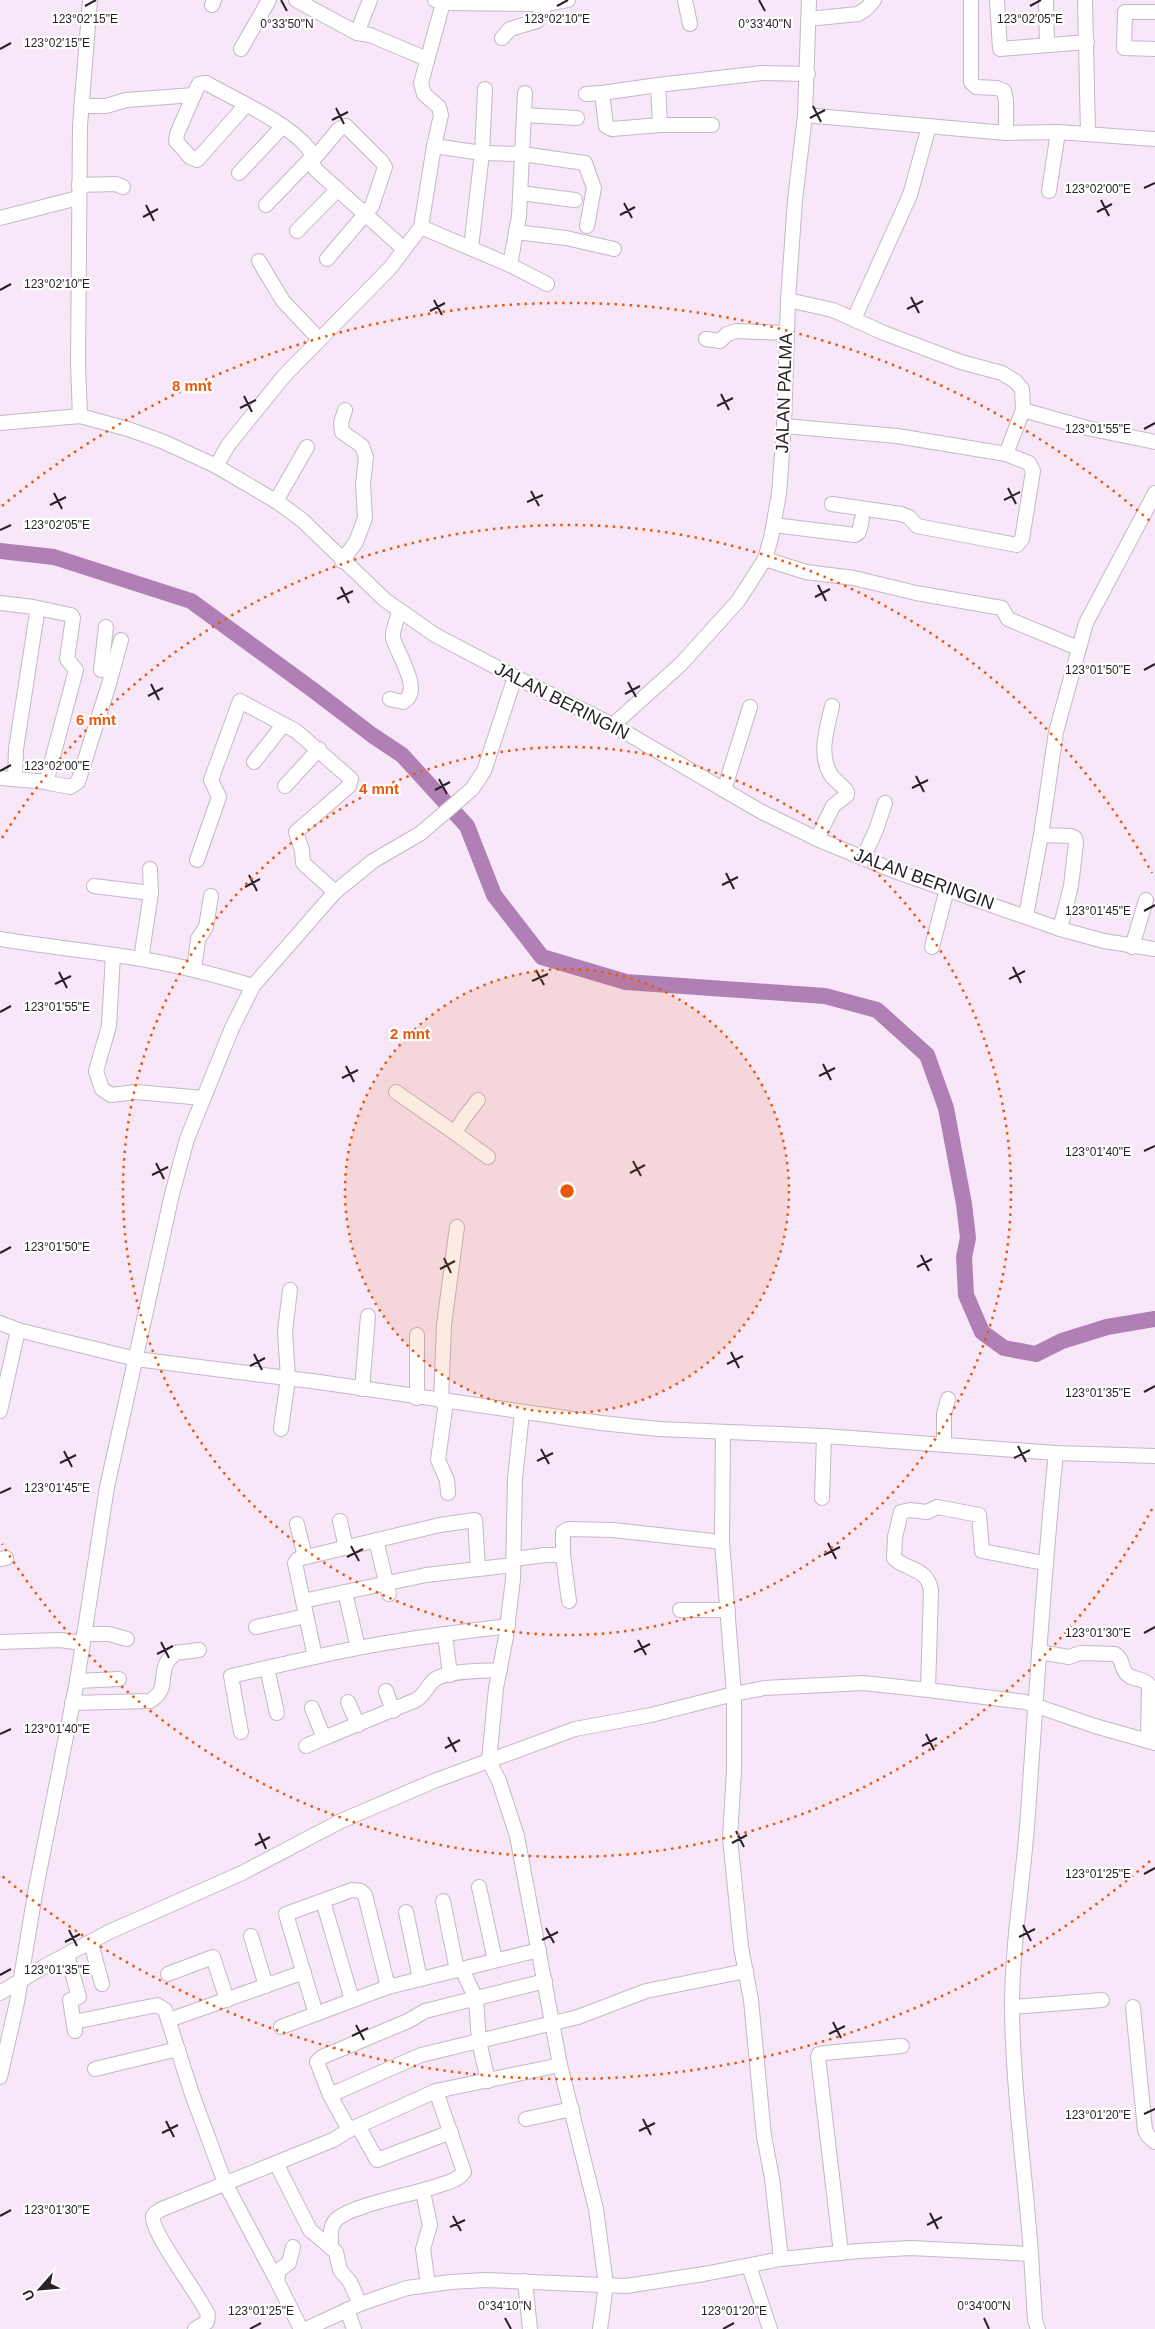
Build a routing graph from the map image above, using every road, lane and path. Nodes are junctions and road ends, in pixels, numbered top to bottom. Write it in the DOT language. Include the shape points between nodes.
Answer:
graph roads {
  1 [pos="90,0"];
  2 [pos="268,0"];
  3 [pos="296,0"];
  4 [pos="370,0"];
  5 [pos="568,0"];
  6 [pos="685,0"];
  7 [pos="809,0"];
  8 [pos="874,0"];
  9 [pos="971,0"];
  10 [pos="998,0"];
  11 [pos="1046,0"];
  12 [pos="1086,0"];
  13 [pos="438,1"];
  14 [pos="515,2"];
  15 [pos="546,4"];
  16 [pos="1152,8"];
  17 [pos="808,19"];
  18 [pos="690,24"];
  19 [pos="357,33"];
  20 [pos="502,38"];
  21 [pos="1087,42"];
  22 [pos="1047,45"];
  23 [pos="241,49"];
  24 [pos="1155,49"];
  25 [pos="428,59"];
  26 [pos="808,74"];
  27 [pos="658,85"];
  28 [pos="486,89"];
  29 [pos="525,92"];
  30 [pos="602,93"];
  31 [pos="586,94"];
  32 [pos="194,95"];
  33 [pos="246,105"];
  34 [pos="81,106"];
  35 [pos="524,115"];
  36 [pos="805,115"];
  37 [pos="577,118"];
  38 [pos="712,124"];
  39 [pos="660,125"];
  40 [pos="283,126"];
  41 [pos="928,126"];
  42 [pos="1058,132"];
  43 [pos="1006,133"];
  44 [pos="1088,134"];
  45 [pos="1155,139"];
  46 [pos="434,146"];
  47 [pos="482,153"];
  48 [pos="522,154"];
  49 [pos="312,159"];
  50 [pos="239,173"];
  51 [pos="123,187"];
  52 [pos="337,190"];
  53 [pos="1049,191"];
  54 [pos="79,192"];
  55 [pos="520,193"];
  56 [pos="575,200"];
  57 [pos="266,204"];
  58 [pos="366,213"];
  59 [pos="0,218"];
  60 [pos="587,226"];
  61 [pos="421,227"];
  62 [pos="297,231"];
  63 [pos="516,232"];
  64 [pos="471,248"];
  65 [pos="614,249"];
  66 [pos="404,250"];
  67 [pos="327,259"];
  68 [pos="259,261"];
  69 [pos="510,265"];
  70 [pos="547,284"];
  71 [pos="788,300"];
  72 [pos="854,319"];
  73 [pos="786,333"];
  74 [pos="319,339"];
  75 [pos="706,339"];
  76 [pos="345,410"];
  77 [pos="1023,410"];
  78 [pos="80,416"];
  79 [pos="0,424"];
  80 [pos="784,426"];
  81 [pos="1155,442"];
  82 [pos="307,447"];
  83 [pos="1006,454"];
  84 [pos="216,466"];
  85 [pos="1155,493"];
  86 [pos="276,501"];
  87 [pos="832,504"];
  88 [pos="862,519"];
  89 [pos="774,525"];
  90 [pos="764,560"];
  91 [pos="342,561"];
  92 [pos="0,604"];
  93 [pos="33,607"];
  94 [pos="399,612"];
  95 [pos="106,627"];
  96 [pos="121,640"];
  97 [pos="1078,648"];
  98 [pos="74,666"];
  99 [pos="107,671"];
  100 [pos="515,677"];
  101 [pos="390,699"];
  102 [pos="832,706"];
  103 [pos="750,707"];
  104 [pos="284,725"];
  105 [pos="613,725"];
  106 [pos="319,749"];
  107 [pos="254,762"];
  108 [pos="0,778"];
  109 [pos="15,778"];
  110 [pos="48,782"];
  111 [pos="285,786"];
  112 [pos="724,790"];
  113 [pos="885,803"];
  114 [pos="1041,835"];
  115 [pos="818,839"];
  116 [pos="863,858"];
  117 [pos="197,860"];
  118 [pos="150,868"];
  119 [pos="94,886"];
  120 [pos="947,889"];
  121 [pos="335,892"];
  122 [pos="151,893"];
  123 [pos="212,896"];
  124 [pos="1146,900"];
  125 [pos="1026,916"];
  126 [pos="1060,929"];
  127 [pos="0,939"];
  128 [pos="932,947"];
  129 [pos="1132,947"];
  130 [pos="1155,950"];
  131 [pos="113,955"];
  132 [pos="141,959"];
  133 [pos="194,969"];
  134 [pos="253,986"];
  135 [pos="396,1092"];
  136 [pos="203,1098"];
  137 [pos="478,1100"];
  138 [pos="455,1133"];
  139 [pos="488,1157"];
  140 [pos="456,1227"];
  141 [pos="290,1290"];
  142 [pos="368,1316"];
  143 [pos="0,1323"];
  144 [pos="18,1330"];
  145 [pos="417,1335"];
  146 [pos="136,1359"];
  147 [pos="288,1378"];
  148 [pos="362,1389"];
  149 [pos="417,1398"];
  150 [pos="948,1399"];
  151 [pos="444,1401"];
  152 [pos="0,1411"];
  153 [pos="522,1413"];
  154 [pos="281,1430"];
  155 [pos="723,1432"];
  156 [pos="824,1436"];
  157 [pos="944,1445"];
  158 [pos="1056,1453"];
  159 [pos="1155,1456"];
  160 [pos="448,1493"];
  161 [pos="822,1498"];
  162 [pos="340,1522"];
  163 [pos="297,1524"];
  164 [pos="376,1540"];
  165 [pos="722,1542"];
  166 [pos="346,1548"];
  167 [pos="563,1555"];
  168 [pos="304,1557"];
  169 [pos="1044,1563"];
  170 [pos="508,1564"];
  171 [pos="478,1568"];
  172 [pos="388,1588"];
  173 [pos="344,1592"];
  174 [pos="303,1601"];
  175 [pos="569,1601"];
  176 [pos="680,1610"];
  177 [pos="728,1610"];
  178 [pos="306,1616"];
  179 [pos="508,1626"];
  180 [pos="256,1627"];
  181 [pos="445,1634"];
  182 [pos="84,1639"];
  183 [pos="127,1639"];
  184 [pos="0,1642"];
  185 [pos="358,1648"];
  186 [pos="199,1650"];
  187 [pos="1039,1652"];
  188 [pos="315,1657"];
  189 [pos="267,1668"];
  190 [pos="500,1670"];
  191 [pos="450,1675"];
  192 [pos="119,1679"];
  193 [pos="77,1681"];
  194 [pos="928,1690"];
  195 [pos="386,1691"];
  196 [pos="734,1694"];
  197 [pos="348,1702"];
  198 [pos="72,1703"];
  199 [pos="1035,1704"];
  200 [pos="312,1708"];
  201 [pos="392,1711"];
  202 [pos="277,1713"];
  203 [pos="358,1725"];
  204 [pos="241,1732"];
  205 [pos="324,1738"];
  206 [pos="1151,1742"];
  207 [pos="306,1746"];
  208 [pos="489,1761"];
  209 [pos="482,1888"];
  210 [pos="323,1900"];
  211 [pos="445,1903"];
  212 [pos="408,1914"];
  213 [pos="251,1936"];
  214 [pos="91,1942"];
  215 [pos="538,1950"];
  216 [pos="67,1955"];
  217 [pos="495,1960"];
  218 [pos="460,1969"];
  219 [pos="746,1971"];
  220 [pos="304,1972"];
  221 [pos="168,1974"];
  222 [pos="420,1979"];
  223 [pos="21,1980"];
  224 [pos="545,1981"];
  225 [pos="102,1984"];
  226 [pos="266,1986"];
  227 [pos="388,1987"];
  228 [pos="0,1994"];
  229 [pos="227,2000"];
  230 [pos="352,2000"];
  231 [pos="473,2000"];
  232 [pos="1102,2000"];
  233 [pos="16,2006"];
  234 [pos="1012,2007"];
  235 [pos="1133,2007"];
  236 [pos="316,2014"];
  237 [pos="169,2020"];
  238 [pos="554,2022"];
  239 [pos="281,2027"];
  240 [pos="479,2041"];
  241 [pos="902,2046"];
  242 [pos="178,2049"];
  243 [pos="560,2065"];
  244 [pos="95,2069"];
  245 [pos="0,2077"];
  246 [pos="488,2081"];
  247 [pos="436,2091"];
  248 [pos="330,2095"];
  249 [pos="572,2109"];
  250 [pos="526,2119"];
  251 [pos="353,2128"];
  252 [pos="451,2132"];
  253 [pos="1155,2142"];
  254 [pos="276,2163"];
  255 [pos="225,2183"];
  256 [pos="422,2192"];
  257 [pos="293,2247"];
  258 [pos="331,2248"];
  259 [pos="841,2253"];
  260 [pos="1031,2254"];
  261 [pos="781,2259"];
  262 [pos="749,2266"];
  263 [pos="278,2281"];
  264 [pos="525,2281"];
  265 [pos="428,2285"];
  266 [pos="606,2285"];
  267 [pos="360,2304"];
  268 [pos="346,2310"];
  269 [pos="195,2329"];
  270 [pos="301,2329"];
  271 [pos="306,2329"];
  272 [pos="354,2329"];
  273 [pos="530,2329"];
  274 [pos="600,2329"];
  275 [pos="770,2329"];
  276 [pos="1038,2329"];
  1 -- 34 [label="street"];
  2 -- 23 [label="street"];
  3 -- 19 [label="street"];
  4 -- 19 [label="street"];
  5 -- 15 [label="street"];
  6 -- 18 [label="street"];
  7 -- 17 [label="street, JALAN PALMA"];
  8 -- 17 [label="street" via="858,14"];
  9 -- 43 [label="street" via="971,82 976,87 1004,91"];
  10 -- 22 [label="street" via="1000,49"];
  11 -- 22 [label="street"];
  12 -- 21 [label="street"];
  13 -- 14 [label="street"];
  13 -- 25 [label="street"];
  14 -- 15 [label="street"];
  15 -- 20 [label="street" via="537,22 510,29"];
  16 -- 24 [label="street" via="1125,12 1124,48"];
  17 -- 26 [label="street, JALAN PALMA"];
  19 -- 25 [label="street" via="370,35"];
  21 -- 22 [label="street"];
  21 -- 44 [label="street"];
  25 -- 46 [label="street" via="422,90 439,107 441,115"];
  26 -- 27 [label="street" via="762,73"];
  26 -- 36 [label="street, JALAN PALMA"];
  27 -- 30 [label="street"];
  27 -- 39 [label="street"];
  28 -- 47 [label="street"];
  29 -- 35 [label="street"];
  30 -- 31 [label="street"];
  30 -- 39 [label="street" via="608,128"];
  32 -- 33 [label="street" via="200,84 206,83"];
  32 -- 33 [label="street" via="176,141 195,161"];
  32 -- 34 [label="street"];
  33 -- 40 [label="street"];
  34 -- 54 [label="street"];
  35 -- 37 [label="street"];
  35 -- 48 [label="street"];
  36 -- 41 [label="street"];
  36 -- 71 [label="street, JALAN PALMA"];
  38 -- 39 [label="street"];
  40 -- 49 [label="street" via="308,148"];
  40 -- 50 [label="street"];
  41 -- 43 [label="street"];
  41 -- 72 [label="street" via="910,195"];
  42 -- 43 [label="street"];
  42 -- 44 [label="street"];
  42 -- 53 [label="street"];
  44 -- 45 [label="street"];
  46 -- 47 [label="street"];
  46 -- 61 [label="street"];
  47 -- 48 [label="street"];
  47 -- 64 [label="street"];
  48 -- 55 [label="street"];
  48 -- 60 [label="street" via="585,163 594,188"];
  49 -- 52 [label="street" via="316,170"];
  49 -- 57 [label="street"];
  49 -- 58 [label="street" via="343,127 349,128 359,138 385,167"];
  51 -- 54 [label="street" via="116,184"];
  52 -- 58 [label="street"];
  52 -- 62 [label="street"];
  54 -- 59 [label="street"];
  54 -- 78 [label="street"];
  55 -- 56 [label="street"];
  55 -- 63 [label="street"];
  58 -- 66 [label="street"];
  58 -- 67 [label="street"];
  61 -- 64 [label="street"];
  61 -- 66 [label="street"];
  63 -- 65 [label="street" via="566,238"];
  63 -- 69 [label="street"];
  64 -- 69 [label="street"];
  66 -- 74 [label="street" via="365,295"];
  68 -- 74 [label="street" via="283,301"];
  69 -- 70 [label="street"];
  71 -- 72 [label="street" via="833,310"];
  71 -- 73 [label="street, JALAN PALMA"];
  72 -- 77 [label="street" via="961,362 1002,373 1015,380 1022,389"];
  73 -- 75 [label="street" via="736,331 720,341"];
  73 -- 80 [label="street, JALAN PALMA"];
  74 -- 84 [label="street" via="260,404"];
  76 -- 91 [label="street" via="342,432 358,441 365,451 363,484 366,505 362,529"];
  77 -- 81 [label="street"];
  77 -- 83 [label="street"];
  78 -- 79 [label="street, JALAN BERINGIN"];
  78 -- 84 [label="street, JALAN BERINGIN" via="146,435"];
  80 -- 83 [label="street" via="897,436"];
  80 -- 89 [label="street, JALAN PALMA"];
  82 -- 86 [label="street"];
  83 -- 87 [label="street" via="1029,463 1033,471 1022,539 1017,545 917,526 909,516 901,514"];
  84 -- 86 [label="street, JALAN BERINGIN"];
  85 -- 97 [label="street" via="1086,623"];
  86 -- 91 [label="street, JALAN BERINGIN" via="302,520"];
  88 -- 89 [label="street" via="855,535"];
  89 -- 90 [label="street, JALAN PALMA"];
  90 -- 97 [label="street" via="806,572 854,578 1002,608 1008,618"];
  90 -- 105 [label="street, JALAN PALMA" via="738,601 700,644"];
  91 -- 94 [label="street, JALAN BERINGIN"];
  92 -- 93 [label="street"];
  93 -- 98 [label="street" via="72,616 68,659"];
  93 -- 109 [label="street" via="37,613 16,749"];
  94 -- 100 [label="street, JALAN BERINGIN"];
  94 -- 101 [label="street" via="394,640 409,679 411,695 403,702"];
  95 -- 99 [label="street"];
  96 -- 99 [label="street"];
  97 -- 114 [label="street" via="1056,732"];
  98 -- 99 [label="street"];
  98 -- 110 [label="street" via="76,670"];
  99 -- 110 [label="street" via="78,782 70,787"];
  100 -- 105 [label="street, JALAN BERINGIN"];
  100 -- 121 [label="street" via="484,771 472,789 421,833 373,860"];
  102 -- 115 [label="street" via="824,761 847,795 833,806"];
  103 -- 112 [label="street"];
  104 -- 106 [label="street"];
  104 -- 107 [label="street"];
  104 -- 117 [label="street" via="240,701 211,780 219,797"];
  105 -- 112 [label="street, JALAN BERINGIN"];
  106 -- 111 [label="street"];
  106 -- 121 [label="street" via="351,779 349,786 296,832 303,864"];
  108 -- 109 [label="street"];
  109 -- 110 [label="street"];
  112 -- 115 [label="street, JALAN BERINGIN"];
  113 -- 116 [label="street"];
  114 -- 125 [label="street"];
  114 -- 126 [label="street" via="1075,838 1071,886"];
  115 -- 116 [label="street, JALAN BERINGIN"];
  116 -- 120 [label="street, JALAN BERINGIN"];
  118 -- 122 [label="street"];
  119 -- 122 [label="street"];
  120 -- 125 [label="street, JALAN BERINGIN"];
  120 -- 128 [label="street"];
  121 -- 134 [label="street"];
  122 -- 132 [label="street"];
  123 -- 133 [label="street" via="206,927 198,939"];
  124 -- 129 [label="street"];
  125 -- 126 [label="street, JALAN BERINGIN"];
  126 -- 129 [label="street, JALAN BERINGIN"];
  127 -- 131 [label="street"];
  129 -- 130 [label="street, JALAN BERINGIN"];
  131 -- 132 [label="street"];
  131 -- 136 [label="street" via="109,1026 96,1071 102,1089 111,1095 136,1092"];
  132 -- 133 [label="street"];
  133 -- 134 [label="street"];
  134 -- 136 [label="street"];
  135 -- 138 [label="street"];
  136 -- 146 [label="street" via="187,1139 172,1194"];
  137 -- 138 [label="street"];
  138 -- 139 [label="street"];
  140 -- 151 [label="street" via="444,1325"];
  141 -- 147 [label="street" via="285,1331"];
  142 -- 148 [label="street"];
  143 -- 144 [label="street"];
  144 -- 146 [label="street"];
  144 -- 152 [label="street"];
  145 -- 149 [label="street"];
  146 -- 147 [label="street"];
  146 -- 182 [label="street" via="107,1487"];
  147 -- 148 [label="street"];
  147 -- 154 [label="street"];
  148 -- 149 [label="street"];
  149 -- 151 [label="street"];
  150 -- 157 [label="street" via="944,1414"];
  151 -- 153 [label="street"];
  151 -- 160 [label="street" via="438,1460 447,1480"];
  153 -- 155 [label="street" via="659,1429"];
  153 -- 170 [label="street"];
  155 -- 156 [label="street"];
  155 -- 165 [label="street"];
  156 -- 157 [label="street"];
  156 -- 161 [label="street"];
  157 -- 158 [label="street"];
  158 -- 159 [label="street"];
  158 -- 169 [label="street"];
  162 -- 166 [label="street"];
  163 -- 168 [label="street"];
  164 -- 166 [label="street"];
  164 -- 171 [label="street" via="475,1520"];
  164 -- 172 [label="street"];
  165 -- 167 [label="street" via="613,1530 568,1529 563,1532"];
  165 -- 177 [label="street"];
  166 -- 168 [label="street"];
  167 -- 170 [label="street" via="545,1555"];
  167 -- 175 [label="street"];
  168 -- 174 [label="street" via="295,1563"];
  169 -- 187 [label="street"];
  169 -- 194 [label="street" via="982,1551 979,1515 937,1507 927,1512 901,1512 894,1558 923,1574 931,1590"];
  170 -- 171 [label="street"];
  170 -- 179 [label="street"];
  171 -- 172 [label="street"];
  172 -- 173 [label="street"];
  173 -- 174 [label="street"];
  173 -- 185 [label="street"];
  174 -- 178 [label="street"];
  176 -- 177 [label="street"];
  177 -- 196 [label="street"];
  178 -- 180 [label="street"];
  178 -- 188 [label="street"];
  179 -- 181 [label="street"];
  179 -- 190 [label="street"];
  181 -- 185 [label="street"];
  181 -- 191 [label="street"];
  182 -- 183 [label="street" via="109,1634"];
  182 -- 184 [label="street"];
  182 -- 193 [label="street"];
  185 -- 188 [label="street"];
  186 -- 198 [label="street" via="175,1653 166,1664 158,1696 150,1701"];
  187 -- 199 [label="street"];
  187 -- 206 [label="street" via="1069,1658 1080,1652 1119,1657 1129,1676 1149,1685"];
  188 -- 189 [label="street"];
  189 -- 202 [label="street"];
  189 -- 204 [label="street" via="231,1676"];
  190 -- 191 [label="street"];
  190 -- 208 [label="street"];
  191 -- 201 [label="street" via="435,1679 423,1696"];
  192 -- 193 [label="street"];
  193 -- 198 [label="street"];
  194 -- 196 [label="street" via="863,1683 764,1688"];
  194 -- 199 [label="street"];
  195 -- 201 [label="street"];
  196 -- 208 [label="street" via="651,1716 576,1728"];
  196 -- 219 [label="street" via="730,1838"];
  197 -- 203 [label="street"];
  198 -- 223 [label="street"];
  199 -- 206 [label="street"];
  199 -- 234 [label="street" via="1027,1828 1014,1936"];
  200 -- 205 [label="street"];
  201 -- 203 [label="street"];
  203 -- 205 [label="street"];
  205 -- 207 [label="street"];
  208 -- 214 [label="street" via="341,1821 242,1873"];
  208 -- 215 [label="street" via="517,1836"];
  209 -- 217 [label="street"];
  210 -- 220 [label="street" via="286,1914"];
  210 -- 227 [label="street" via="358,1889 365,1895"];
  210 -- 230 [label="street"];
  211 -- 218 [label="street"];
  212 -- 222 [label="street"];
  213 -- 226 [label="street"];
  214 -- 216 [label="street"];
  214 -- 225 [label="street"];
  215 -- 217 [label="street"];
  215 -- 224 [label="street"];
  216 -- 223 [label="street"];
  216 -- 237 [label="street" via="79,1997 70,2000 74,2026 157,2005 165,2010"];
  217 -- 218 [label="street"];
  218 -- 222 [label="street"];
  218 -- 231 [label="street"];
  219 -- 238 [label="street" via="646,1991 601,2010"];
  219 -- 261 [label="street"];
  220 -- 226 [label="street"];
  220 -- 236 [label="street"];
  221 -- 229 [label="street" via="213,1957"];
  222 -- 227 [label="street"];
  223 -- 228 [label="street"];
  223 -- 233 [label="street"];
  224 -- 231 [label="street"];
  224 -- 238 [label="street"];
  226 -- 229 [label="street"];
  227 -- 230 [label="street"];
  228 -- 233 [label="street" via="10,1998"];
  229 -- 237 [label="street"];
  230 -- 236 [label="street"];
  231 -- 240 [label="street"];
  231 -- 248 [label="street" via="424,2011 408,2021 318,2059"];
  232 -- 234 [label="street"];
  233 -- 245 [label="street"];
  234 -- 260 [label="street" via="1014,2088"];
  235 -- 253 [label="street" via="1145,2130"];
  236 -- 239 [label="street"];
  237 -- 242 [label="street"];
  238 -- 240 [label="street"];
  238 -- 243 [label="street"];
  240 -- 246 [label="street"];
  240 -- 248 [label="street" via="421,2054"];
  241 -- 259 [label="street" via="824,2052 818,2057"];
  242 -- 244 [label="street"];
  242 -- 255 [label="street"];
  243 -- 246 [label="street"];
  243 -- 249 [label="street"];
  243 -- 266 [label="street"];
  246 -- 247 [label="street"];
  247 -- 251 [label="street"];
  247 -- 252 [label="street"];
  248 -- 251 [label="street"];
  249 -- 250 [label="street"];
  249 -- 266 [label="street" via="596,2209"];
  251 -- 252 [label="street" via="377,2160"];
  251 -- 254 [label="street" via="333,2140"];
  252 -- 256 [label="street" via="464,2172 457,2179"];
  254 -- 255 [label="street"];
  254 -- 258 [label="street" via="310,2230"];
  255 -- 263 [label="street"];
  255 -- 269 [label="street" via="162,2209 152,2217 170,2254 208,2315 207,2322"];
  256 -- 258 [label="street" via="353,2210 334,2221"];
  256 -- 265 [label="street" via="430,2224 423,2249"];
  257 -- 263 [label="street" via="289,2263 278,2273"];
  258 -- 267 [label="street" via="336,2252 340,2270 350,2282"];
  259 -- 260 [label="street" via="910,2248"];
  259 -- 261 [label="street"];
  260 -- 276 [label="street"];
  261 -- 262 [label="street"];
  262 -- 266 [label="street" via="664,2281"];
  262 -- 275 [label="street"];
  263 -- 270 [label="street"];
  264 -- 265 [label="street" via="486,2280"];
  264 -- 266 [label="street"];
  264 -- 273 [label="street"];
  265 -- 267 [label="street" via="407,2288"];
  266 -- 274 [label="street"];
  267 -- 268 [label="street"];
  268 -- 271 [label="street"];
  268 -- 272 [label="street"];
}
